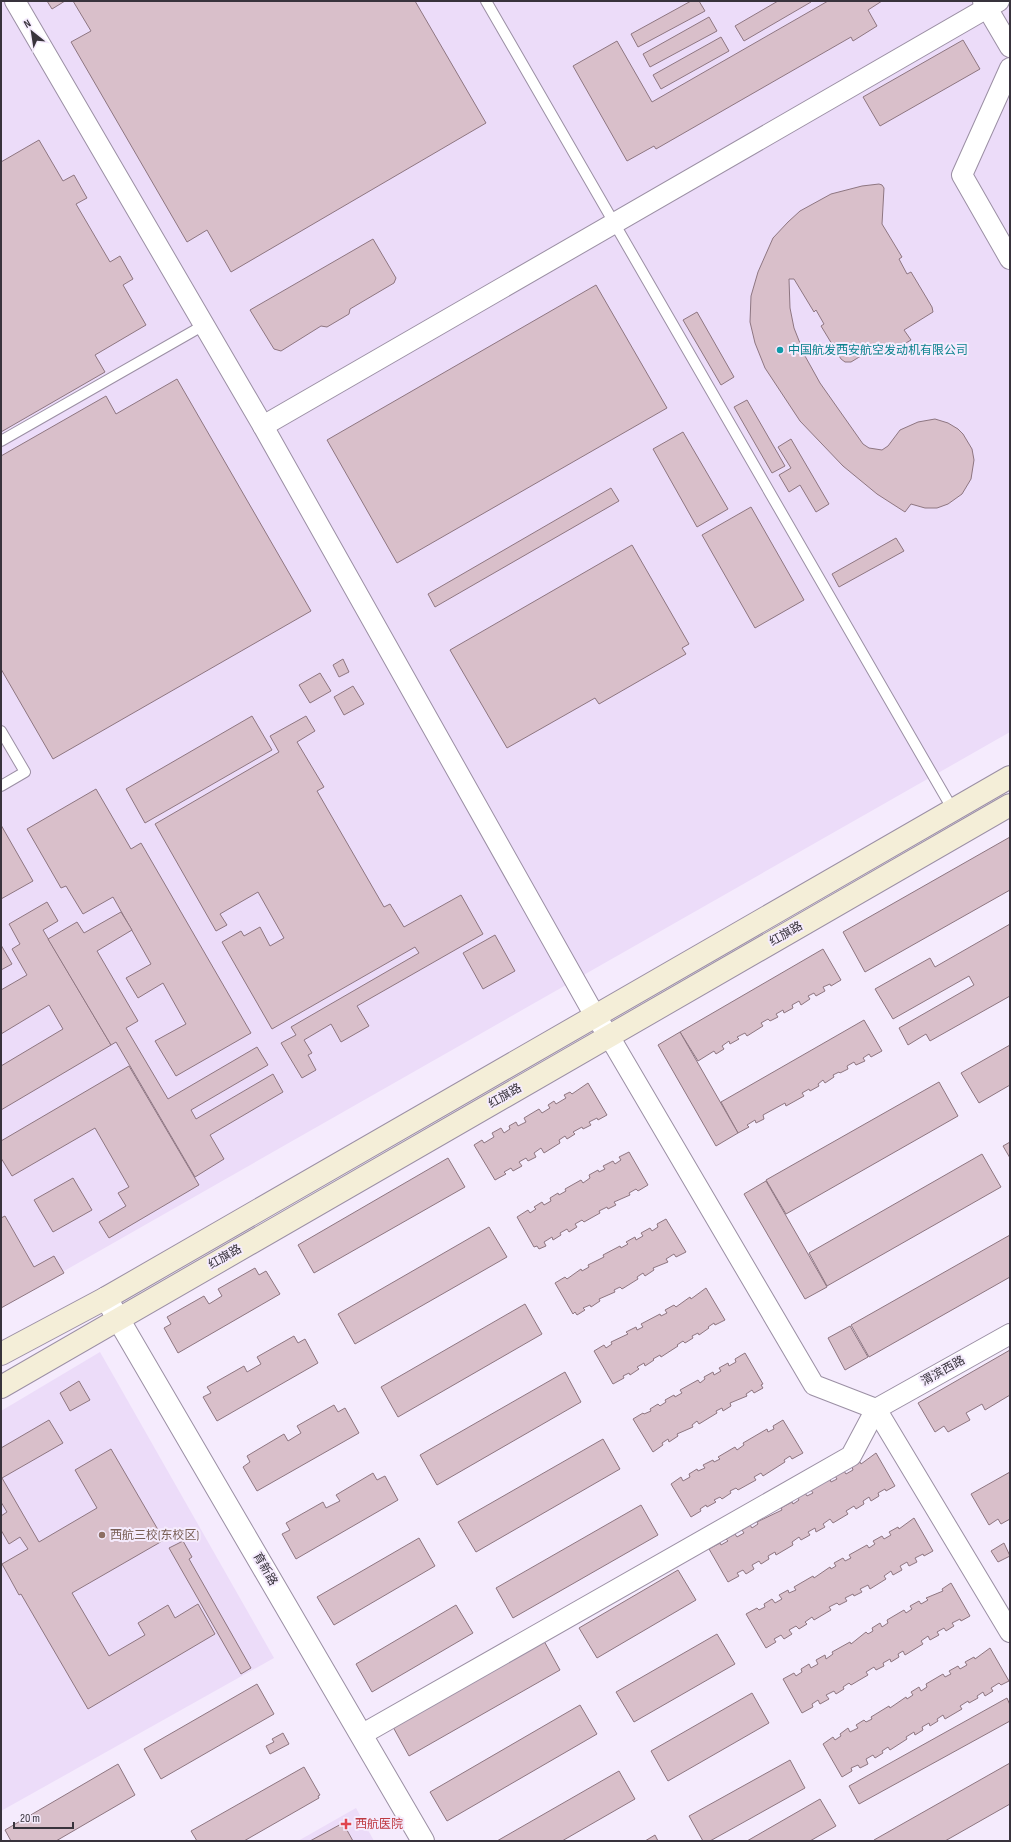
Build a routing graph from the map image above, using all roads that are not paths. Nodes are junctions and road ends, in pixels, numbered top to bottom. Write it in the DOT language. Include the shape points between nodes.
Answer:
graph roads {
  1 [pos="14,1"];
  2 [pos="486,1"];
  3 [pos="990,3"];
  4 [pos="1010,47"];
  5 [pos="1010,68"];
  6 [pos="615,223"];
  7 [pos="1010,259"];
  8 [pos="204,325"];
  9 [pos="263,426"];
  10 [pos="1,441"];
  11 [pos="1,731"];
  12 [pos="1010,777"];
  13 [pos="1,786"];
  14 [pos="1010,805"];
  15 [pos="953,810"];
  16 [pos="595,1016"];
  17 [pos="609,1036"];
  18 [pos="106,1298"];
  19 [pos="118,1318"];
  20 [pos="1010,1334"];
  21 [pos="1,1354"];
  22 [pos="1,1387"];
  23 [pos="876,1409"];
  24 [pos="1010,1632"];
  25 [pos="362,1735"];
  26 [pos="423,1841"];
  1 -- 8 [label="street"];
  2 -- 6 [label="lane"];
  3 -- 4 [label="street"];
  3 -- 6 [label="street"];
  5 -- 7 [label="street" via="962,175"];
  6 -- 9 [label="street"];
  6 -- 15 [label="lane"];
  8 -- 9 [label="street"];
  8 -- 10 [label="lane"];
  9 -- 16 [label="street"];
  11 -- 13 [label="lane" via="25,772"];
  12 -- 15 [label="main road, 红旗路"];
  14 -- 17 [label="main road, 红旗路"];
  15 -- 16 [label="main road, 红旗路"];
  16 -- 17 [label="street"];
  16 -- 18 [label="main road, 红旗路"];
  17 -- 19 [label="main road, 红旗路"];
  17 -- 23 [label="street" via="814,1385"];
  18 -- 19 [label="street, 育新路"];
  18 -- 21 [label="main road, 红旗路"];
  19 -- 22 [label="main road, 红旗路"];
  19 -- 25 [label="street, 育新路"];
  20 -- 23 [label="street, 渭滨西路"];
  23 -- 24 [label="street"];
  23 -- 25 [label="street" via="851,1456"];
  25 -- 26 [label="street, 育新路"];
}
